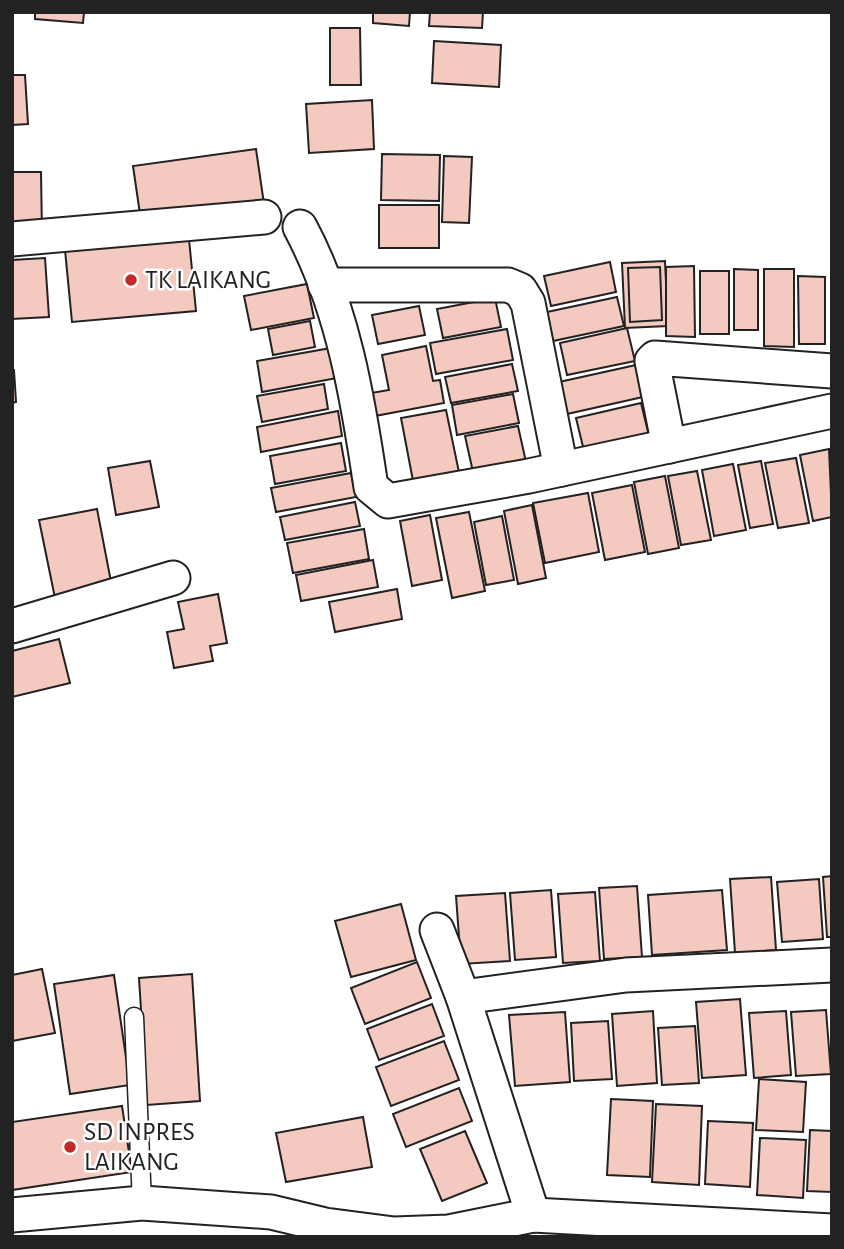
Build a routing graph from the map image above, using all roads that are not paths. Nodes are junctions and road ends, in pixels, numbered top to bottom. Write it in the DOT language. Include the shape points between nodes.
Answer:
graph roads {
  1 [pos="264,217"];
  2 [pos="300,227"];
  3 [pos="12,239"];
  4 [pos="326,285"];
  5 [pos="832,371"];
  6 [pos="832,411"];
  7 [pos="669,446"];
  8 [pos="561,469"];
  9 [pos="173,578"];
  10 [pos="12,626"];
  11 [pos="437,930"];
  12 [pos="832,965"];
  13 [pos="463,997"];
  14 [pos="134,1017"];
  15 [pos="142,1203"];
  16 [pos="533,1214"];
  17 [pos="12,1215"];
  18 [pos="832,1231"];
  1 -- 3 [label="street"];
  2 -- 4 [label="street"];
  4 -- 8 [label="street" via="508,285 520,290 528,303"];
  4 -- 8 [label="street" via="359,399 371,487 378,495 388,501"];
  5 -- 7 [label="street" via="654,358"];
  6 -- 7 [label="street"];
  7 -- 8 [label="street"];
  9 -- 10 [label="street"];
  11 -- 13 [label="street"];
  12 -- 13 [label="street" via="626,975"];
  13 -- 16 [label="street"];
  14 -- 15 [label="lane"];
  15 -- 16 [label="street" via="271,1212 394,1234 449,1232"];
  15 -- 17 [label="street"];
  16 -- 18 [label="street"];
}
